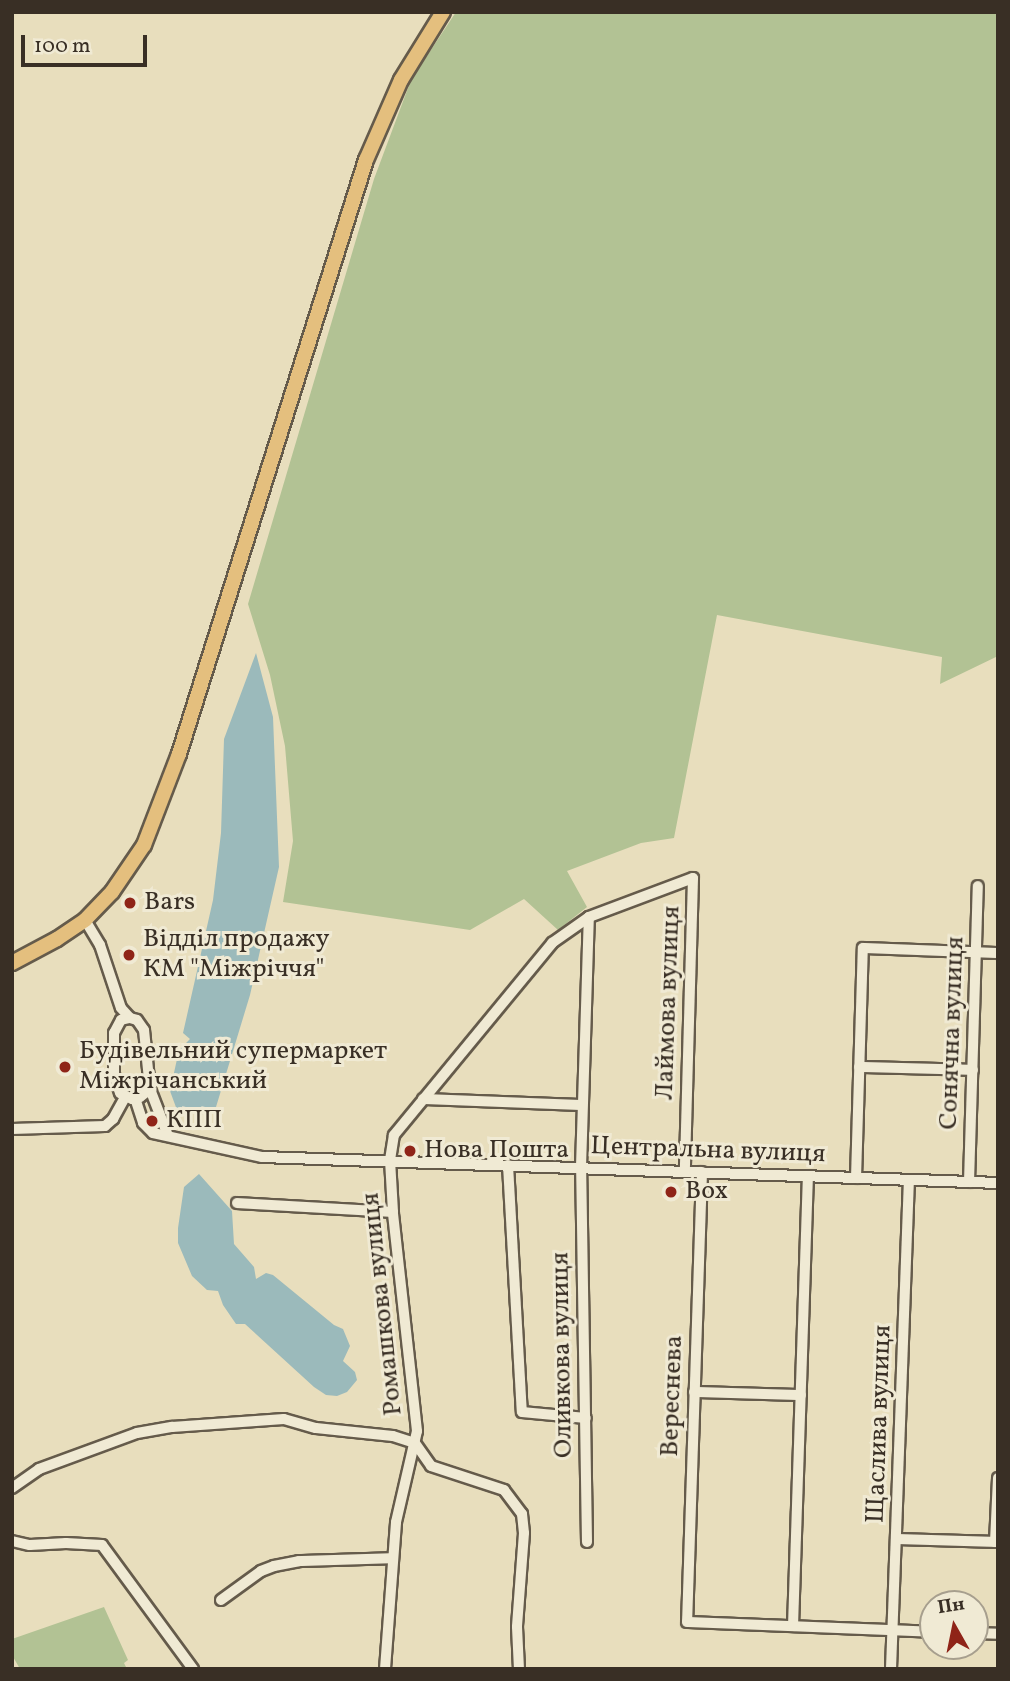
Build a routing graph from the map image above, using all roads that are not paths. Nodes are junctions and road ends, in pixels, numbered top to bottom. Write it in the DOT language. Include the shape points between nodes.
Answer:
graph roads {
  1 [pos="443,12"];
  2 [pos="978,886"];
  3 [pos="589,917"];
  4 [pos="85,920"];
  5 [pos="976,952"];
  6 [pos="998,953"];
  7 [pos="12,963"];
  8 [pos="125,1019"];
  9 [pos="859,1067"];
  10 [pos="973,1070"];
  11 [pos="150,1089"];
  12 [pos="130,1098"];
  13 [pos="423,1099"];
  14 [pos="582,1105"];
  15 [pos="12,1129"];
  16 [pos="167,1133"];
  17 [pos="390,1160"];
  18 [pos="508,1165"];
  19 [pos="581,1167"];
  20 [pos="685,1171"];
  21 [pos="702,1172"];
  22 [pos="808,1176"];
  23 [pos="856,1178"];
  24 [pos="909,1180"];
  25 [pos="970,1182"];
  26 [pos="998,1183"];
  27 [pos="237,1203"];
  28 [pos="393,1212"];
  29 [pos="694,1392"];
  30 [pos="800,1395"];
  31 [pos="586,1418"];
  32 [pos="414,1443"];
  33 [pos="998,1478"];
  34 [pos="12,1488"];
  35 [pos="897,1539"];
  36 [pos="12,1541"];
  37 [pos="587,1542"];
  38 [pos="997,1542"];
  39 [pos="393,1558"];
  40 [pos="220,1601"];
  41 [pos="793,1626"];
  42 [pos="893,1630"];
  43 [pos="919,1631"];
  44 [pos="193,1669"];
  45 [pos="385,1669"];
  46 [pos="519,1669"];
  47 [pos="891,1669"];
  1 -- 4 [label="main road" via="401,79 366,160 156,819 130,867"];
  2 -- 5 [label="street, Сонячна вулиця"];
  3 -- 13 [label="street" via="534,961"];
  3 -- 14 [label="street, Оливкова вулиця"];
  3 -- 20 [label="street, Лаймова вулиця" via="693,878"];
  4 -- 7 [label="main road"];
  4 -- 8 [label="street" via="100,945"];
  5 -- 6 [label="street"];
  5 -- 9 [label="street" via="863,948"];
  5 -- 10 [label="street, Сонячна вулиця"];
  8 -- 11 [label="street" via="137,1020 144,1030"];
  8 -- 12 [label="street" via="114,1033 114,1074 116,1087"];
  9 -- 10 [label="street"];
  9 -- 23 [label="street"];
  10 -- 25 [label="street, Сонячна вулиця"];
  11 -- 12 [label="street"];
  11 -- 16 [label="street"];
  12 -- 15 [label="street" via="105,1126"];
  12 -- 16 [label="street, Центральна вулиця" via="148,1130"];
  13 -- 14 [label="street"];
  13 -- 17 [label="street" via="394,1135"];
  14 -- 19 [label="street, Оливкова вулиця"];
  16 -- 17 [label="street, Центральна вулиця" via="262,1157"];
  17 -- 18 [label="street, Центральна вулиця"];
  17 -- 28 [label="street, Ромашкова вулиця"];
  18 -- 19 [label="street, Центральна вулиця"];
  18 -- 31 [label="street" via="522,1412"];
  19 -- 20 [label="street, Центральна вулиця"];
  19 -- 31 [label="street, Оливкова вулиця"];
  20 -- 21 [label="street, Центральна вулиця"];
  21 -- 22 [label="street, Центральна вулиця"];
  21 -- 29 [label="street, Вереснева"];
  22 -- 23 [label="street, Центральна вулиця"];
  22 -- 30 [label="street"];
  23 -- 24 [label="street, Центральна вулиця"];
  24 -- 25 [label="street, Центральна вулиця"];
  24 -- 35 [label="street, Щаслива вулиця"];
  25 -- 26 [label="street, Центральна вулиця"];
  27 -- 28 [label="street"];
  28 -- 32 [label="street, Ромашкова вулиця" via="414,1383"];
  29 -- 30 [label="street"];
  29 -- 41 [label="street, Вереснева" via="687,1622"];
  30 -- 41 [label="street"];
  31 -- 37 [label="street, Оливкова вулиця"];
  32 -- 34 [label="street" via="284,1419 204,1424 136,1433 39,1469"];
  32 -- 39 [label="street, Ромашкова вулиця" via="396,1522"];
  32 -- 46 [label="street" via="431,1466 504,1490 522,1514"];
  33 -- 38 [label="street"];
  35 -- 38 [label="street"];
  35 -- 42 [label="street, Щаслива вулиця"];
  36 -- 44 [label="street" via="102,1545"];
  39 -- 40 [label="street" via="274,1566"];
  39 -- 45 [label="street, Ромашкова вулиця"];
  41 -- 42 [label="street"];
  42 -- 43 [label="street"];
  42 -- 47 [label="street, Щаслива вулиця"];
}
